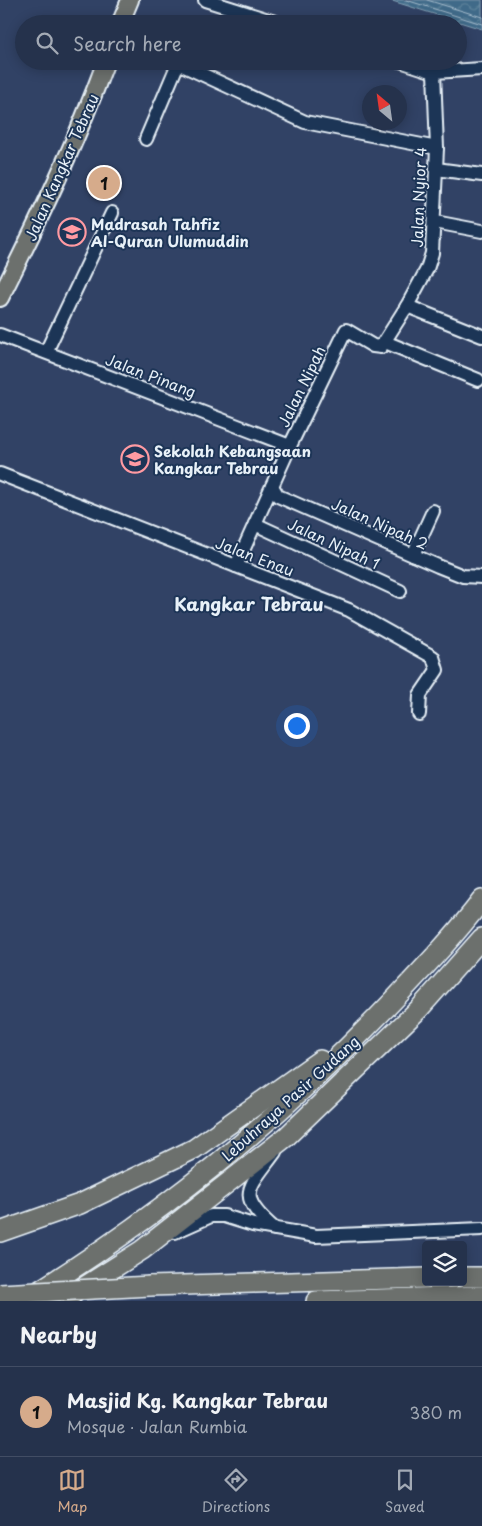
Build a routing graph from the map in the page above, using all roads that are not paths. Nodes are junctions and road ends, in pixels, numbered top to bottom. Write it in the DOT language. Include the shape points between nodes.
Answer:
graph roads {
  1 [pos="130,0"];
  2 [pos="205,0"];
  3 [pos="124,15"];
  4 [pos="252,15"];
  5 [pos="482,69"];
  6 [pos="103,70"];
  7 [pos="176,70"];
  8 [pos="197,70"];
  9 [pos="428,70"];
  10 [pos="466,70"];
  11 [pos="467,70"];
  12 [pos="434,72"];
  13 [pos="146,139"];
  14 [pos="437,148"];
  15 [pos="436,169"];
  16 [pos="482,175"];
  17 [pos="112,213"];
  18 [pos="435,222"];
  19 [pos="482,232"];
  20 [pos="0,298"];
  21 [pos="407,306"];
  22 [pos="0,335"];
  23 [pos="482,336"];
  24 [pos="385,342"];
  25 [pos="46,352"];
  26 [pos="478,380"];
  27 [pos="290,446"];
  28 [pos="0,474"];
  29 [pos="272,486"];
  30 [pos="433,511"];
  31 [pos="255,524"];
  32 [pos="413,555"];
  33 [pos="236,566"];
  34 [pos="482,577"];
  35 [pos="400,591"];
  36 [pos="420,714"];
  37 [pos="482,900"];
  38 [pos="482,938"];
  39 [pos="359,1036"];
  40 [pos="286,1137"];
  41 [pos="275,1229"];
  42 [pos="482,1230"];
  43 [pos="0,1232"];
  44 [pos="142,1250"];
  45 [pos="467,1277"];
  46 [pos="482,1277"];
  47 [pos="422,1278"];
  48 [pos="0,1294"];
  49 [pos="482,1296"];
  50 [pos="23,1301"];
  51 [pos="62,1301"];
  52 [pos="316,1301"];
  1 -- 3 [label="main road"];
  2 -- 4 [label="street"];
  5 -- 11 [label="street"];
  6 -- 20 [label="main road, Jalan Kangkar Tebrau" via="57,182"];
  7 -- 13 [label="street"];
  8 -- 14 [label="street" via="305,122"];
  9 -- 12 [label="street"];
  10 -- 12 [label="street"];
  12 -- 14 [label="street, Jalan Nyior 4"];
  14 -- 15 [label="street, Jalan Nyior 4"];
  15 -- 16 [label="street"];
  15 -- 18 [label="street, Jalan Nyior 4"];
  17 -- 25 [label="street"];
  18 -- 19 [label="street"];
  18 -- 21 [label="street, Jalan Nyior 4" via="430,262"];
  21 -- 23 [label="street"];
  21 -- 24 [label="street, Jalan Nyior 4"];
  22 -- 25 [label="street, Jalan Pinang"];
  24 -- 26 [label="street"];
  24 -- 27 [label="street, Jalan Nipah" via="376,347 346,330"];
  25 -- 27 [label="street, Jalan Pinang"];
  27 -- 29 [label="street, Jalan Nipah"];
  28 -- 33 [label="street, Jalan Enau"];
  29 -- 31 [label="street, Jalan Nipah"];
  29 -- 32 [label="street, Jalan Nipah 2" via="278,496"];
  30 -- 32 [label="street"];
  31 -- 33 [label="street, Jalan Nipah"];
  31 -- 35 [label="street, Jalan Nipah 1"];
  32 -- 34 [label="street, Jalan Nipah 2" via="463,576"];
  33 -- 36 [label="street, Jalan Enau" via="350,610 432,656 437,670 420,695"];
  37 -- 39 [label="highway, Lebuhraya Pasir Gudang"];
  38 -- 40 [label="highway, Lebuhraya Pasir Gudang" via="418,1009"];
  39 -- 43 [label="highway" via="341,1045 194,1149 80,1204"];
  39 -- 50 [label="highway, Lebuhraya Pasir Gudang" via="250,1139 133,1230"];
  40 -- 41 [label="street" via="250,1186 252,1208"];
  40 -- 44 [label="highway, Lebuhraya Pasir Gudang"];
  41 -- 42 [label="street" via="316,1236"];
  41 -- 44 [label="street" via="224,1216 211,1216"];
  44 -- 51 [label="highway, Lebuhraya Pasir Gudang"];
  45 -- 46 [label="highway"];
  47 -- 48 [label="highway, bridge"];
  49 -- 52 [label="highway"];
}
